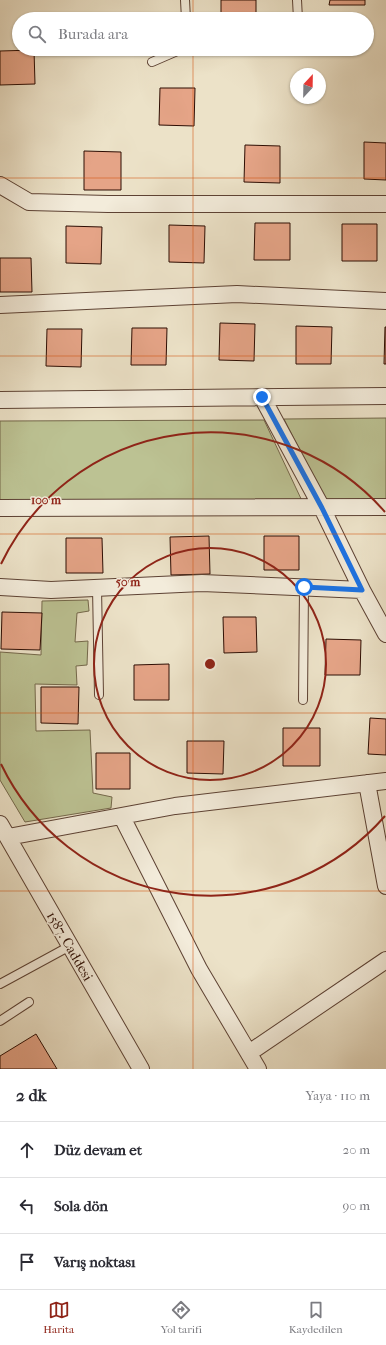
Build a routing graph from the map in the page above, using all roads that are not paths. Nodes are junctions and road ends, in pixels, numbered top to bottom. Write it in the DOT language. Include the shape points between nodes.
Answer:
graph roads {
  1 [pos="185,0"];
  2 [pos="297,0"];
  3 [pos="186,12"];
  4 [pos="298,12"];
  5 [pos="166,56"];
  6 [pos="152,62"];
  7 [pos="0,185"];
  8 [pos="386,204"];
  9 [pos="386,301"];
  10 [pos="0,305"];
  11 [pos="386,396"];
  12 [pos="262,397"];
  13 [pos="0,400"];
  14 [pos="386,507"];
  15 [pos="0,508"];
  16 [pos="322,508"];
  17 [pos="0,587"];
  18 [pos="304,587"];
  19 [pos="96,588"];
  20 [pos="362,590"];
  21 [pos="386,634"];
  22 [pos="99,695"];
  23 [pos="303,700"];
  24 [pos="386,781"];
  25 [pos="367,783"];
  26 [pos="122,817"];
  27 [pos="4,830"];
  28 [pos="386,886"];
  29 [pos="70,946"];
  30 [pos="386,960"];
  31 [pos="0,984"];
  32 [pos="30,1002"];
  33 [pos="0,1021"];
  34 [pos="249,1053"];
  35 [pos="141,1069"];
  36 [pos="258,1069"];
  1 -- 3 [label="lane"];
  2 -- 4 [label="lane"];
  5 -- 6 [label="lane"];
  7 -- 8 [label="street" via="29,202"];
  9 -- 10 [label="street" via="237,294"];
  11 -- 12 [label="street"];
  12 -- 13 [label="street"];
  12 -- 16 [label="street"];
  14 -- 16 [label="street"];
  15 -- 16 [label="street"];
  16 -- 20 [label="street"];
  17 -- 19 [label="street" via="50,590"];
  18 -- 19 [label="street" via="202,583"];
  18 -- 20 [label="street"];
  18 -- 23 [label="lane"];
  19 -- 22 [label="lane"];
  20 -- 21 [label="street"];
  24 -- 25 [label="street"];
  25 -- 26 [label="street" via="175,806"];
  25 -- 28 [label="street"];
  26 -- 27 [label="street"];
  26 -- 34 [label="street" via="199,969"];
  27 -- 29 [label="street, 1587. Caddesi"];
  29 -- 31 [label="lane"];
  29 -- 35 [label="street, 1587. Caddesi"];
  30 -- 34 [label="street"];
  32 -- 33 [label="lane"];
  34 -- 36 [label="street"];
}
